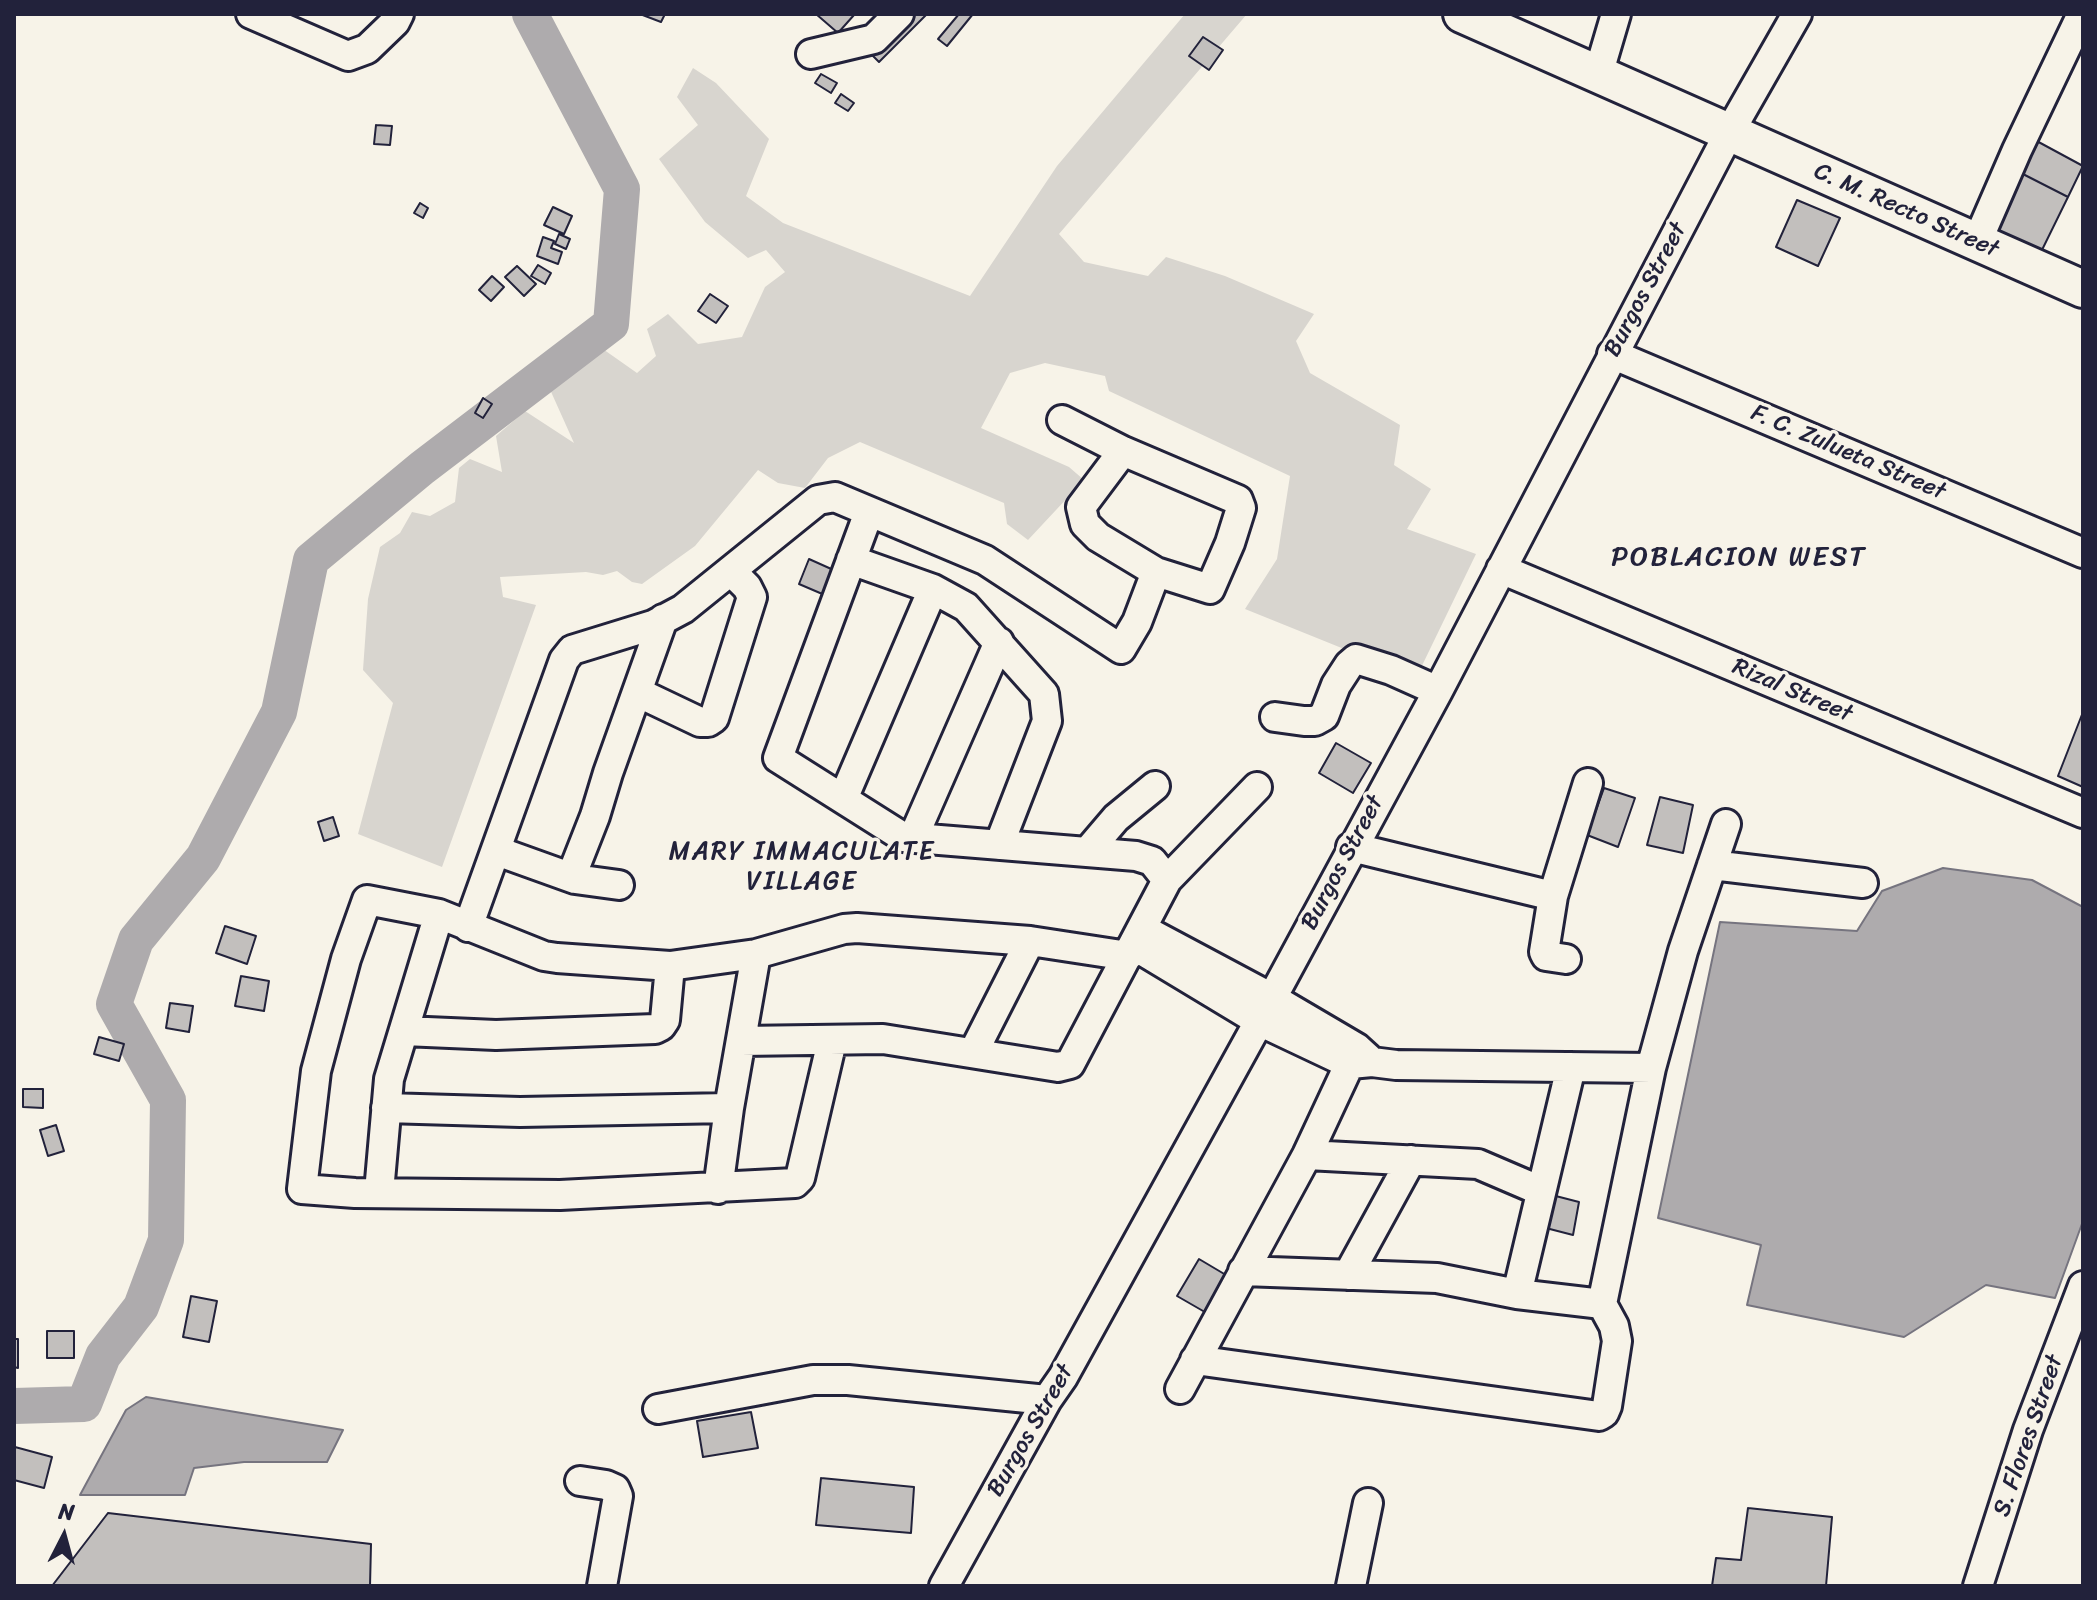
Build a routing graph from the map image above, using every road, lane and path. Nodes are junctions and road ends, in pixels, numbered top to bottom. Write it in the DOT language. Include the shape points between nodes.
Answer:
graph roads {
  1 [pos="251,14"];
  2 [pos="399,14"];
  3 [pos="899,14"];
  4 [pos="1462,14"];
  5 [pos="1616,14"];
  6 [pos="1797,14"];
  7 [pos="2082,14"];
  8 [pos="811,54"];
  9 [pos="1598,75"];
  10 [pos="1729,133"];
  11 [pos="1977,242"];
  12 [pos="2083,289"];
  13 [pos="1612,354"];
  14 [pos="1062,420"];
  15 [pos="1123,451"];
  16 [pos="869,512"];
  17 [pos="2083,553"];
  18 [pos="851,560"];
  19 [pos="1501,569"];
  20 [pos="731,571"];
  21 [pos="1156,572"];
  22 [pos="933,589"];
  23 [pos="663,619"];
  24 [pos="999,642"];
  25 [pos="1438,691"];
  26 [pos="637,692"];
  27 [pos="1275,717"];
  28 [pos="1588,783"];
  29 [pos="1155,786"];
  30 [pos="1257,787"];
  31 [pos="843,799"];
  32 [pos="2083,813"];
  33 [pos="1726,824"];
  34 [pos="913,838"];
  35 [pos="999,845"];
  36 [pos="1351,847"];
  37 [pos="497,851"];
  38 [pos="1087,852"];
  39 [pos="1712,865"];
  40 [pos="571,877"];
  41 [pos="1167,880"];
  42 [pos="1863,883"];
  43 [pos="619,885"];
  44 [pos="1553,896"];
  45 [pos="439,914"];
  46 [pos="468,927"];
  47 [pos="1030,941"];
  48 [pos="1135,943"];
  49 [pos="756,954"];
  50 [pos="1566,959"];
  51 [pos="670,966"];
  52 [pos="1265,1009"];
  53 [pos="404,1031"];
  54 [pos="741,1041"];
  55 [pos="832,1041"];
  56 [pos="973,1053"];
  57 [pos="1360,1058"];
  58 [pos="1571,1067"];
  59 [pos="1651,1068"];
  60 [pos="386,1108"];
  61 [pos="729,1108"];
  62 [pos="1307,1155"];
  63 [pos="1411,1160"];
  64 [pos="718,1189"];
  65 [pos="1541,1191"];
  66 [pos="379,1192"];
  67 [pos="1243,1271"];
  68 [pos="1348,1275"];
  69 [pos="2083,1286"];
  70 [pos="1517,1294"];
  71 [pos="1602,1304"];
  72 [pos="1195,1360"];
  73 [pos="1180,1389"];
  74 [pos="1047,1400"];
  75 [pos="658,1409"];
  76 [pos="580,1481"];
  77 [pos="1368,1503"];
  78 [pos="602,1586"];
  79 [pos="944,1586"];
  80 [pos="1351,1586"];
  81 [pos="1978,1586"];
  1 -- 2 [label="street" via="348,56 367,49"];
  3 -- 8 [label="street" via="874,39"];
  4 -- 9 [label="main road, C. M. Recto Street"];
  5 -- 9 [label="street"];
  6 -- 10 [label="street, Burgos Street"];
  7 -- 11 [label="street"];
  9 -- 10 [label="main road, C. M. Recto Street"];
  10 -- 11 [label="main road, C. M. Recto Street"];
  10 -- 13 [label="street, Burgos Street"];
  11 -- 12 [label="main road, C. M. Recto Street"];
  13 -- 17 [label="street, F. C. Zulueta Street"];
  13 -- 19 [label="street, Burgos Street"];
  14 -- 15 [label="street"];
  15 -- 21 [label="street" via="1081,507 1085,524"];
  15 -- 21 [label="street" via="1241,503 1210,589"];
  16 -- 18 [label="street"];
  16 -- 20 [label="street" via="835,497 818,500"];
  16 -- 21 [label="street" via="985,560 1121,649"];
  18 -- 22 [label="street"];
  18 -- 31 [label="street" via="778,758"];
  19 -- 25 [label="street, Burgos Street"];
  19 -- 32 [label="street, Rizal Street"];
  20 -- 23 [label="street"];
  20 -- 26 [label="street" via="752,597 714,718 700,722"];
  22 -- 24 [label="street" via="966,607"];
  22 -- 31 [label="street"];
  23 -- 26 [label="street"];
  23 -- 37 [label="street" via="584,645 564,660"];
  24 -- 34 [label="street"];
  24 -- 35 [label="street" via="1044,694 1047,721"];
  25 -- 27 [label="street" via="1356,659 1336,685 1324,716 1315,721"];
  25 -- 36 [label="street, Burgos Street"];
  26 -- 40 [label="street"];
  28 -- 44 [label="street"];
  29 -- 38 [label="street" via="1116,818"];
  30 -- 41 [label="street"];
  31 -- 34 [label="street"];
  33 -- 39 [label="street"];
  34 -- 35 [label="street"];
  35 -- 38 [label="street"];
  36 -- 44 [label="street"];
  36 -- 52 [label="street, Burgos Street"];
  37 -- 40 [label="street"];
  37 -- 46 [label="street"];
  38 -- 41 [label="street" via="1152,861"];
  39 -- 42 [label="street"];
  39 -- 59 [label="street"];
  40 -- 43 [label="street"];
  41 -- 48 [label="street"];
  44 -- 50 [label="street" via="1544,952"];
  45 -- 46 [label="street"];
  45 -- 53 [label="street"];
  45 -- 66 [label="street" via="367,900 316,1071 302,1189"];
  46 -- 51 [label="street" via="544,956"];
  47 -- 48 [label="street"];
  47 -- 49 [label="street" via="857,928"];
  47 -- 56 [label="street"];
  48 -- 52 [label="street"];
  48 -- 56 [label="street" via="1070,1064 1058,1067"];
  49 -- 51 [label="street"];
  49 -- 54 [label="street"];
  51 -- 53 [label="street" via="665,1020 655,1029 496,1035"];
  52 -- 57 [label="street"];
  52 -- 74 [label="street, Burgos Street"];
  53 -- 60 [label="street"];
  54 -- 55 [label="street"];
  54 -- 61 [label="street"];
  55 -- 56 [label="street" via="883,1039"];
  55 -- 64 [label="street" via="800,1178 788,1185"];
  57 -- 58 [label="street" via="1396,1065"];
  57 -- 62 [label="street"];
  58 -- 59 [label="street"];
  58 -- 65 [label="street"];
  59 -- 71 [label="street"];
  60 -- 61 [label="street"];
  60 -- 66 [label="street"];
  61 -- 64 [label="street"];
  62 -- 63 [label="street"];
  62 -- 67 [label="street"];
  63 -- 65 [label="street" via="1478,1164"];
  63 -- 68 [label="street"];
  64 -- 66 [label="street" via="560,1195"];
  65 -- 70 [label="street"];
  67 -- 68 [label="street"];
  67 -- 72 [label="street"];
  68 -- 70 [label="street" via="1437,1278"];
  69 -- 81 [label="street, S. Flores Street" via="2028,1430"];
  70 -- 71 [label="street"];
  71 -- 72 [label="street" via="1617,1341 1607,1406 1599,1416"];
  72 -- 73 [label="street"];
  74 -- 75 [label="street" via="813,1380"];
  74 -- 79 [label="street, Burgos Street"];
  76 -- 78 [label="street" via="606,1485 618,1496"];
  77 -- 80 [label="street"];
}
